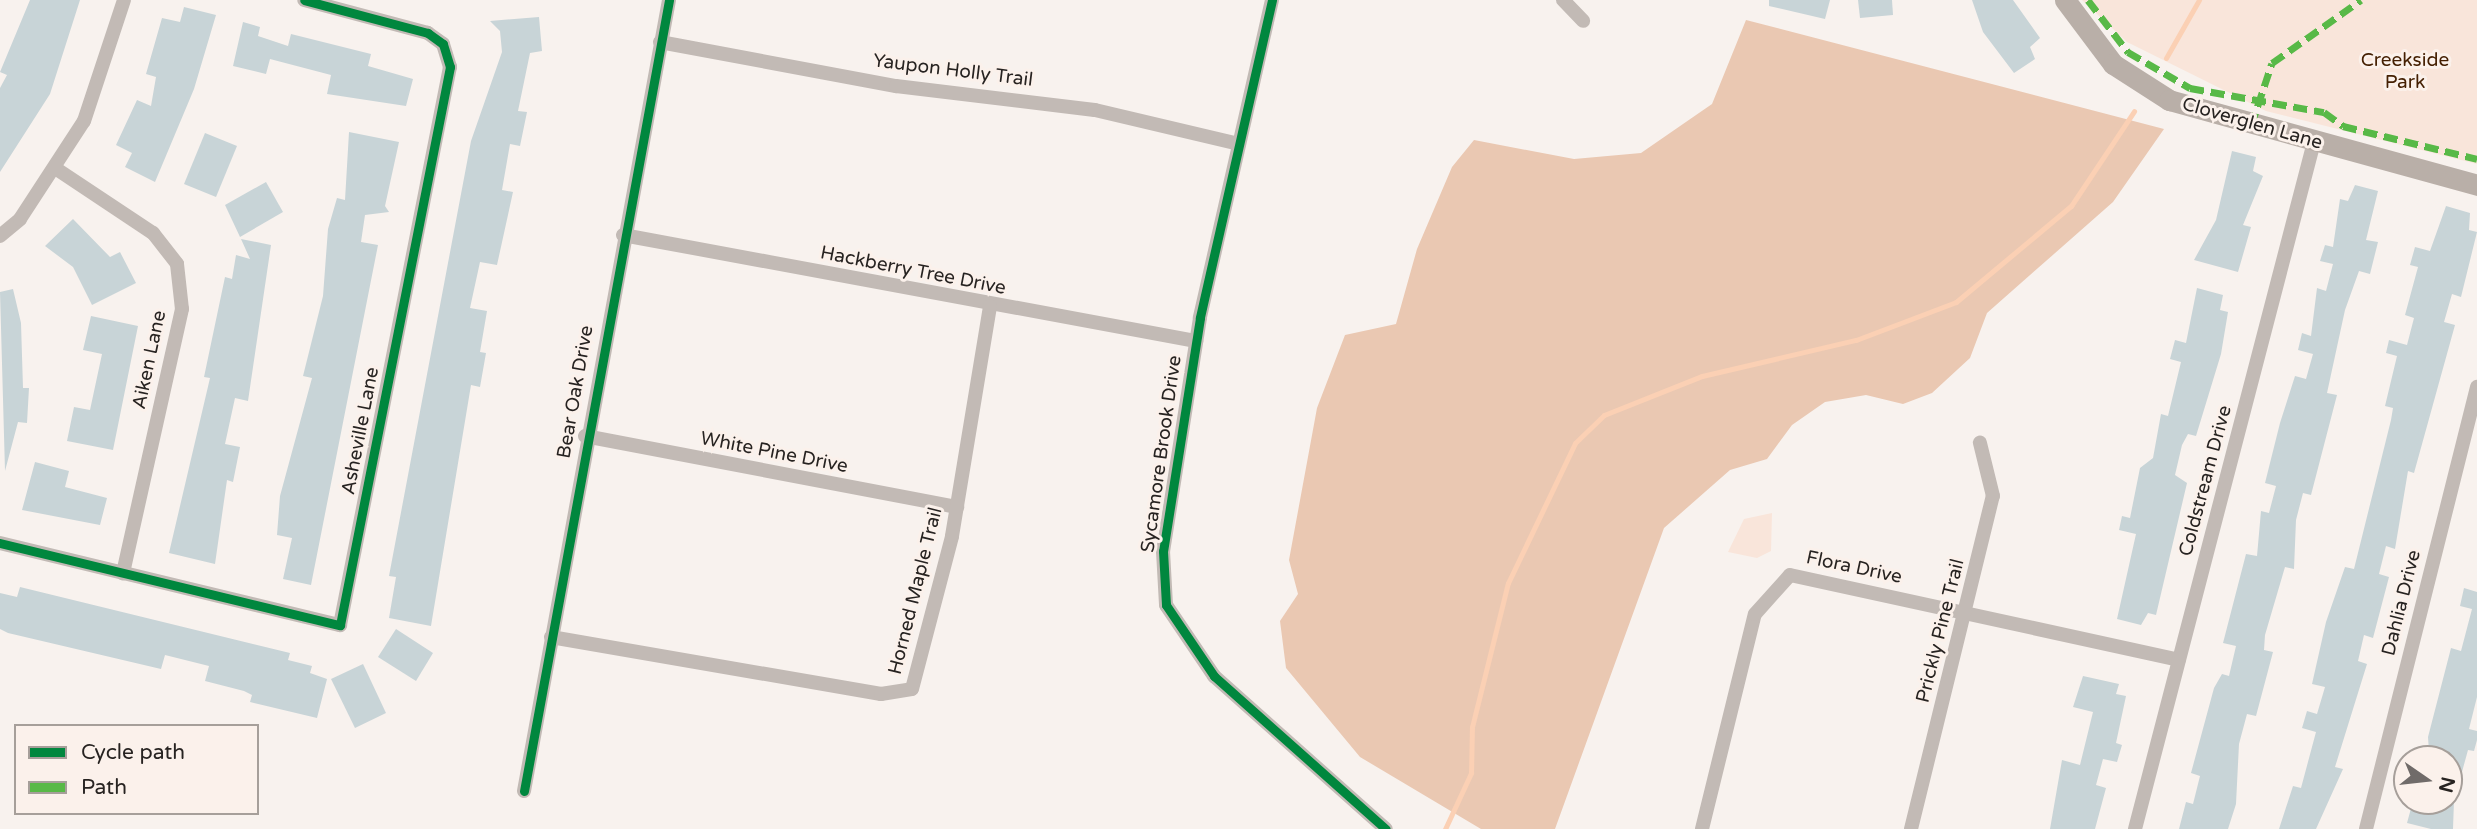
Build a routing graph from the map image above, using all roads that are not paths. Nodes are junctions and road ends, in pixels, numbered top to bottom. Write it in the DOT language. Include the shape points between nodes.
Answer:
graph roads {
  1 [pos="124,0"];
  2 [pos="304,0"];
  3 [pos="669,0"];
  4 [pos="1272,0"];
  5 [pos="1563,0"];
  6 [pos="2065,0"];
  7 [pos="1583,21"];
  8 [pos="660,42"];
  9 [pos="2314,142"];
  10 [pos="1239,144"];
  11 [pos="55,168"];
  12 [pos="2477,185"];
  13 [pos="623,235"];
  14 [pos="0,236"];
  15 [pos="990,306"];
  16 [pos="1196,341"];
  17 [pos="2477,387"];
  18 [pos="585,436"];
  19 [pos="1980,443"];
  20 [pos="957,507"];
  21 [pos="0,543"];
  22 [pos="124,575"];
  23 [pos="1966,612"];
  24 [pos="551,637"];
  25 [pos="2179,660"];
  26 [pos="524,791"];
  27 [pos="1387,829"];
  28 [pos="1702,829"];
  29 [pos="1911,829"];
  30 [pos="2135,829"];
  31 [pos="2367,829"];
  1 -- 11 [label="street" via="84,121"];
  2 -- 22 [label="street, Asheville Lane" via="428,33 443,44 450,68 340,625"];
  3 -- 8 [label="street, Bear Oak Drive"];
  4 -- 10 [label="street, Sycamore Brook Drive"];
  5 -- 7 [label="street"];
  6 -- 9 [label="street, Cloverglen Lane" via="2102,52 2154,93"];
  8 -- 10 [label="street, Yaupon Holly Trail" via="896,86 1096,110"];
  8 -- 13 [label="street, Bear Oak Drive"];
  9 -- 12 [label="street, Cloverglen Lane"];
  9 -- 25 [label="street, Coldstream Drive"];
  10 -- 16 [label="street, Sycamore Brook Drive"];
  11 -- 14 [label="street"];
  11 -- 22 [label="street, Aiken Lane" via="153,233 177,264 182,310"];
  13 -- 15 [label="street, Hackberry Tree Drive"];
  13 -- 18 [label="street, Bear Oak Drive"];
  15 -- 16 [label="street, Hackberry Tree Drive"];
  15 -- 20 [label="street, Horned Maple Trail"];
  16 -- 27 [label="street, Sycamore Brook Drive" via="1163,551 1166,605 1214,676"];
  17 -- 31 [label="street, Dahlia Drive"];
  18 -- 20 [label="street, White Pine Drive"];
  18 -- 24 [label="street, Bear Oak Drive"];
  19 -- 23 [label="street, Prickly Pine Trail" via="1993,496"];
  20 -- 24 [label="street, Horned Maple Trail" via="918,676 900,694"];
  21 -- 22 [label="street, Asheville Lane"];
  23 -- 25 [label="street, Flora Drive"];
  23 -- 28 [label="street, Flora Drive" via="1807,575 1779,583 1755,614"];
  23 -- 29 [label="street, Prickly Pine Trail"];
  24 -- 26 [label="street, Bear Oak Drive"];
  25 -- 30 [label="street, Coldstream Drive"];
}
